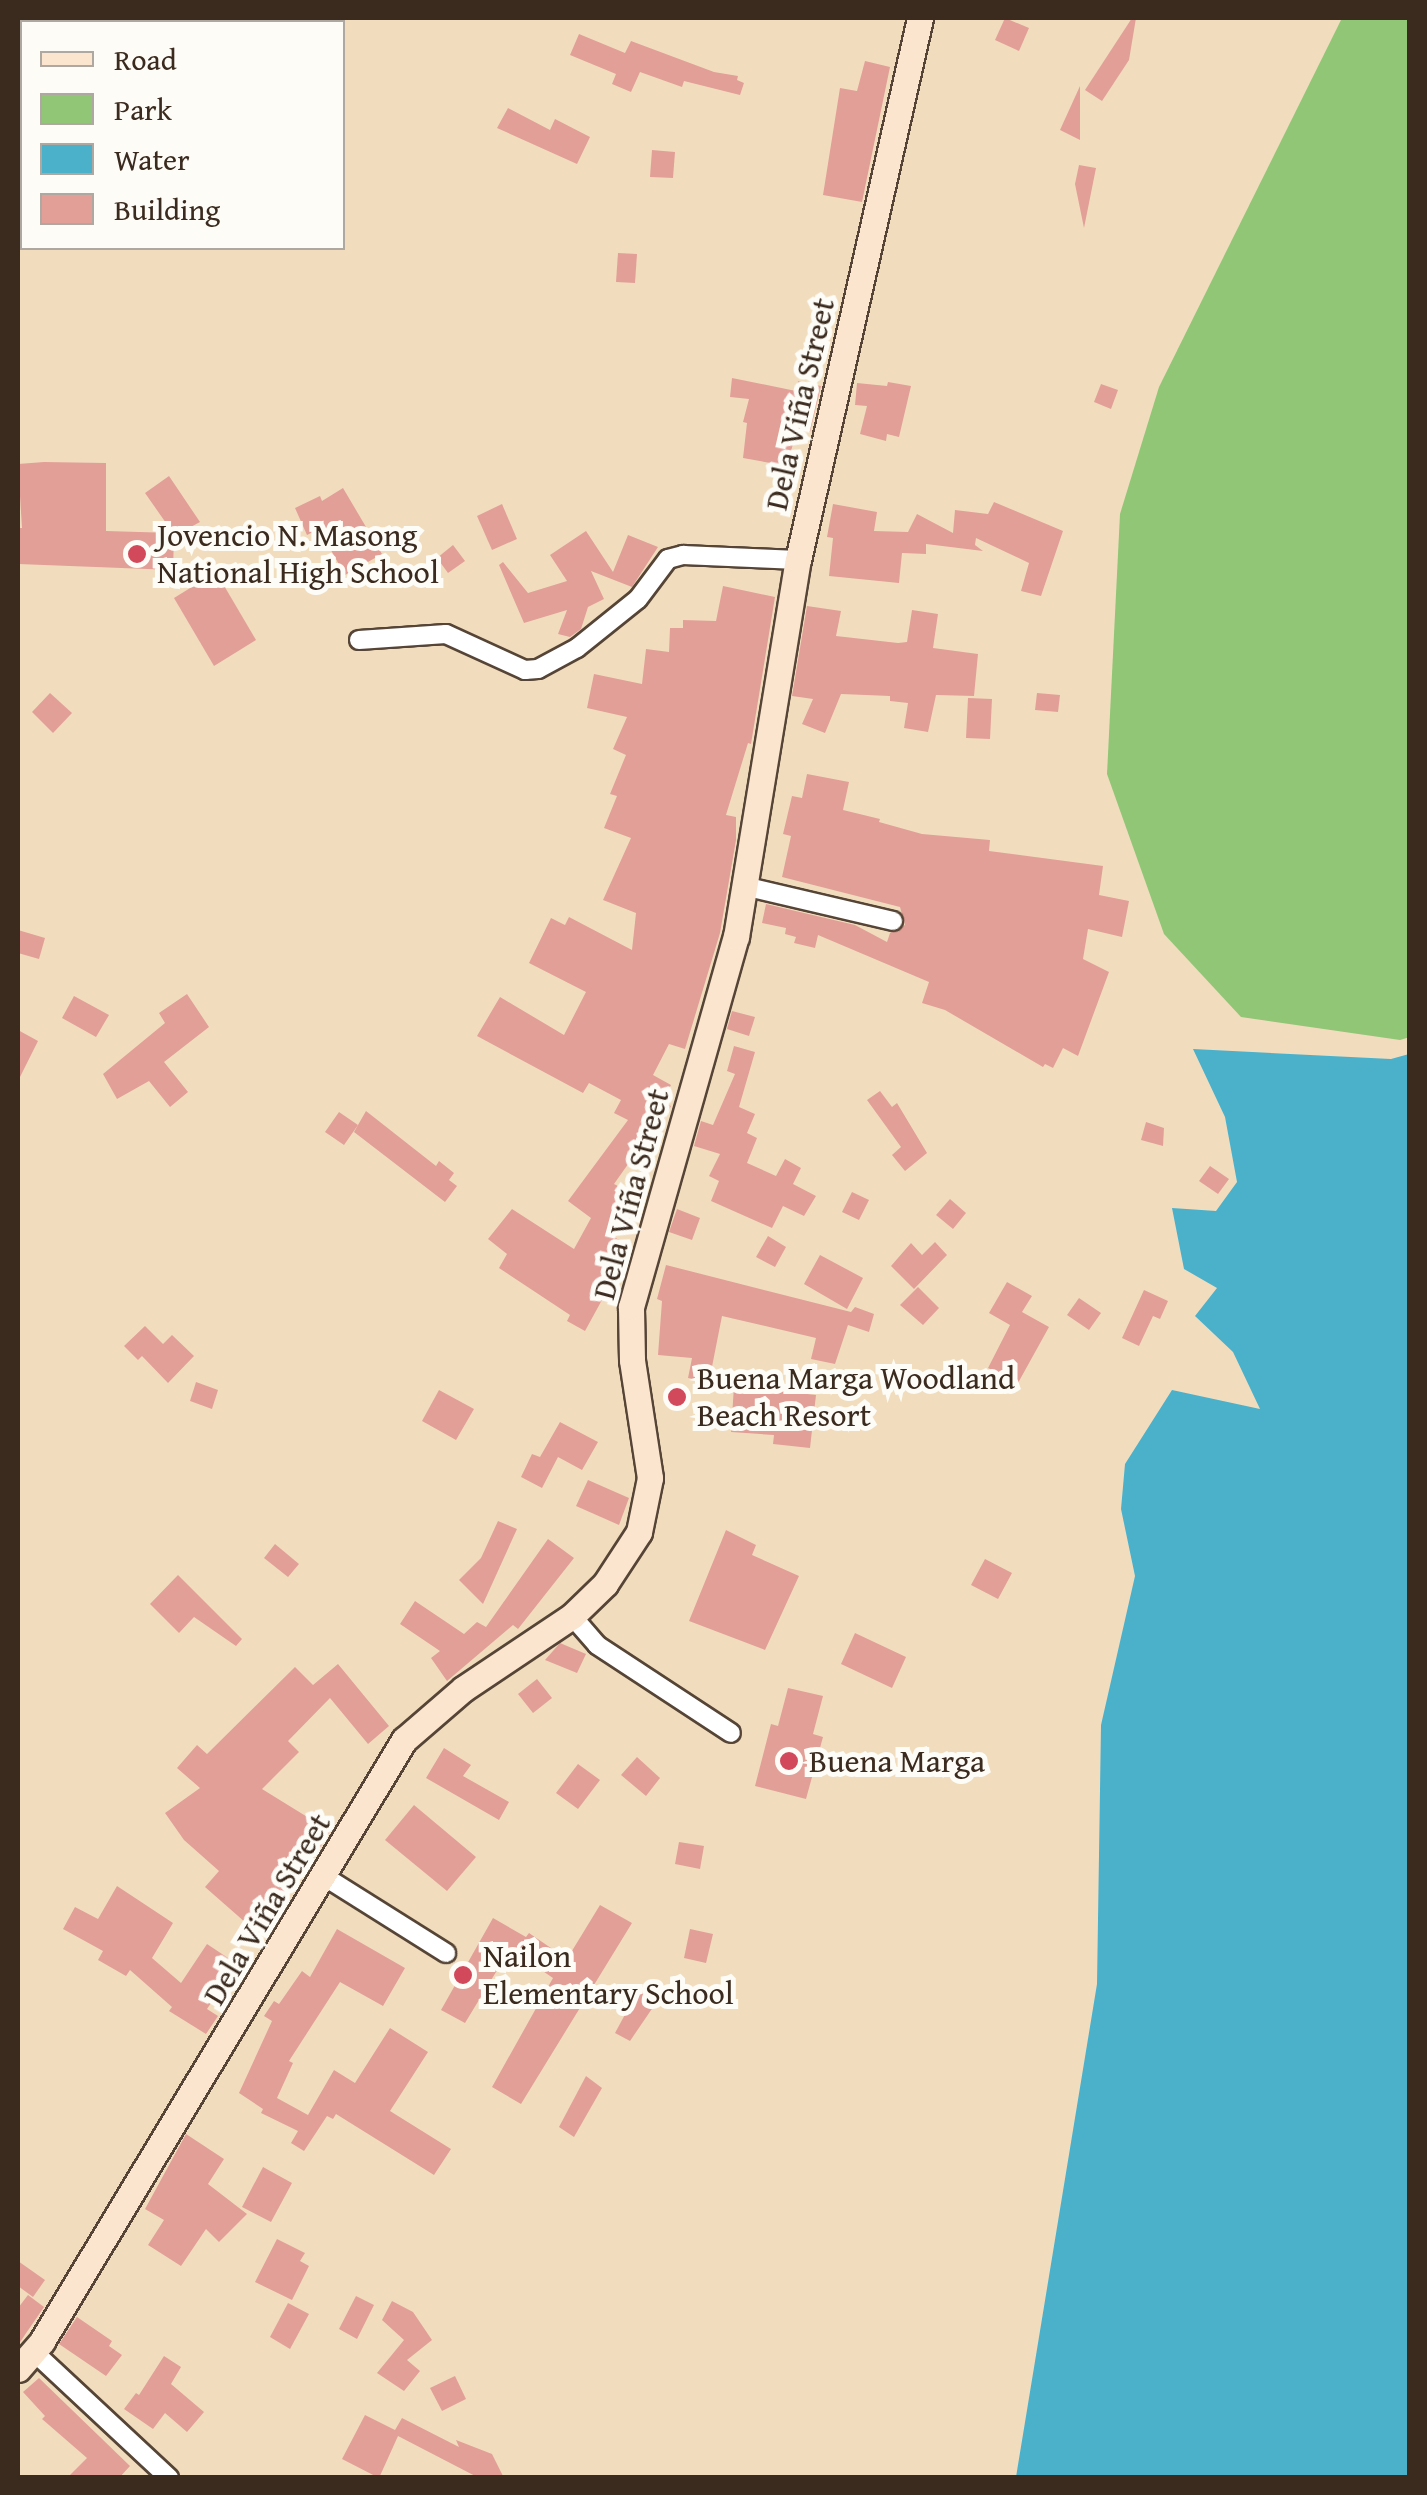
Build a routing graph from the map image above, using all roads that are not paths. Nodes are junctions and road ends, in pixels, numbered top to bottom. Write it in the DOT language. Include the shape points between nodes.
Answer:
graph roads {
  1 [pos="920,18"];
  2 [pos="798,560"];
  3 [pos="359,640"];
  4 [pos="744,886"];
  5 [pos="893,921"];
  6 [pos="572,1616"];
  7 [pos="731,1733"];
  8 [pos="325,1877"];
  9 [pos="446,1953"];
  10 [pos="26,2360"];
  11 [pos="169,2478"];
  1 -- 2 [label="street, Dela Viña Street"];
  2 -- 3 [label="street" via="668,560 638,600 577,648 538,668 525,670 446,634"];
  2 -- 4 [label="street, Dela Viña Street"];
  4 -- 5 [label="street"];
  4 -- 6 [label="street, Dela Viña Street" via="728,970 631,1307 650,1478 639,1532 605,1584"];
  6 -- 7 [label="street" via="597,1645"];
  6 -- 8 [label="street, Dela Viña Street" via="462,1688 404,1740"];
  8 -- 9 [label="street"];
  8 -- 10 [label="street, Dela Viña Street"];
  10 -- 11 [label="street"];
}
